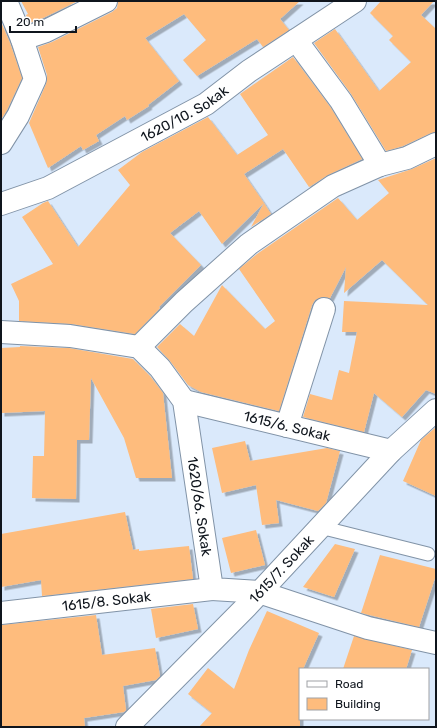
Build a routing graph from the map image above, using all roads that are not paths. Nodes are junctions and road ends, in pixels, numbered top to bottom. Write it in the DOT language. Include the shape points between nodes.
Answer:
graph roads {
  1 [pos="6,1"];
  2 [pos="106,1"];
  3 [pos="355,1"];
  4 [pos="22,39"];
  5 [pos="296,40"];
  6 [pos="1,143"];
  7 [pos="436,144"];
  8 [pos="380,165"];
  9 [pos="1,204"];
  10 [pos="324,310"];
  11 [pos="1,332"];
  12 [pos="139,347"];
  13 [pos="184,401"];
  14 [pos="436,410"];
  15 [pos="287,426"];
  16 [pos="391,451"];
  17 [pos="320,527"];
  18 [pos="428,554"];
  19 [pos="212,589"];
  20 [pos="259,592"];
  21 [pos="1,613"];
  22 [pos="436,643"];
  23 [pos="127,727"];
  1 -- 4 [label="street"];
  2 -- 4 [label="street" via="46,31"];
  3 -- 5 [label="street, 1620/10. Sokak"];
  4 -- 6 [label="street" via="35,79 18,116"];
  5 -- 8 [label="street" via="340,101"];
  5 -- 9 [label="street, 1620/10. Sokak" via="206,104 48,188"];
  7 -- 8 [label="street" via="407,158"];
  8 -- 12 [label="street" via="333,186 249,244 184,302"];
  10 -- 15 [label="street"];
  11 -- 12 [label="street" via="70,336"];
  12 -- 13 [label="street, 1620/66. Sokak" via="160,368"];
  13 -- 15 [label="street, 1615/6. Sokak"];
  13 -- 19 [label="street, 1620/66. Sokak"];
  14 -- 16 [label="street, 1615/7. Sokak"];
  15 -- 16 [label="street, 1615/6. Sokak"];
  16 -- 17 [label="street, 1615/7. Sokak"];
  17 -- 18 [label="lane"];
  17 -- 20 [label="street, 1615/7. Sokak"];
  19 -- 20 [label="street"];
  19 -- 21 [label="street, 1615/8. Sokak"];
  20 -- 22 [label="street" via="368,628"];
  20 -- 23 [label="street, 1615/7. Sokak"];
}
